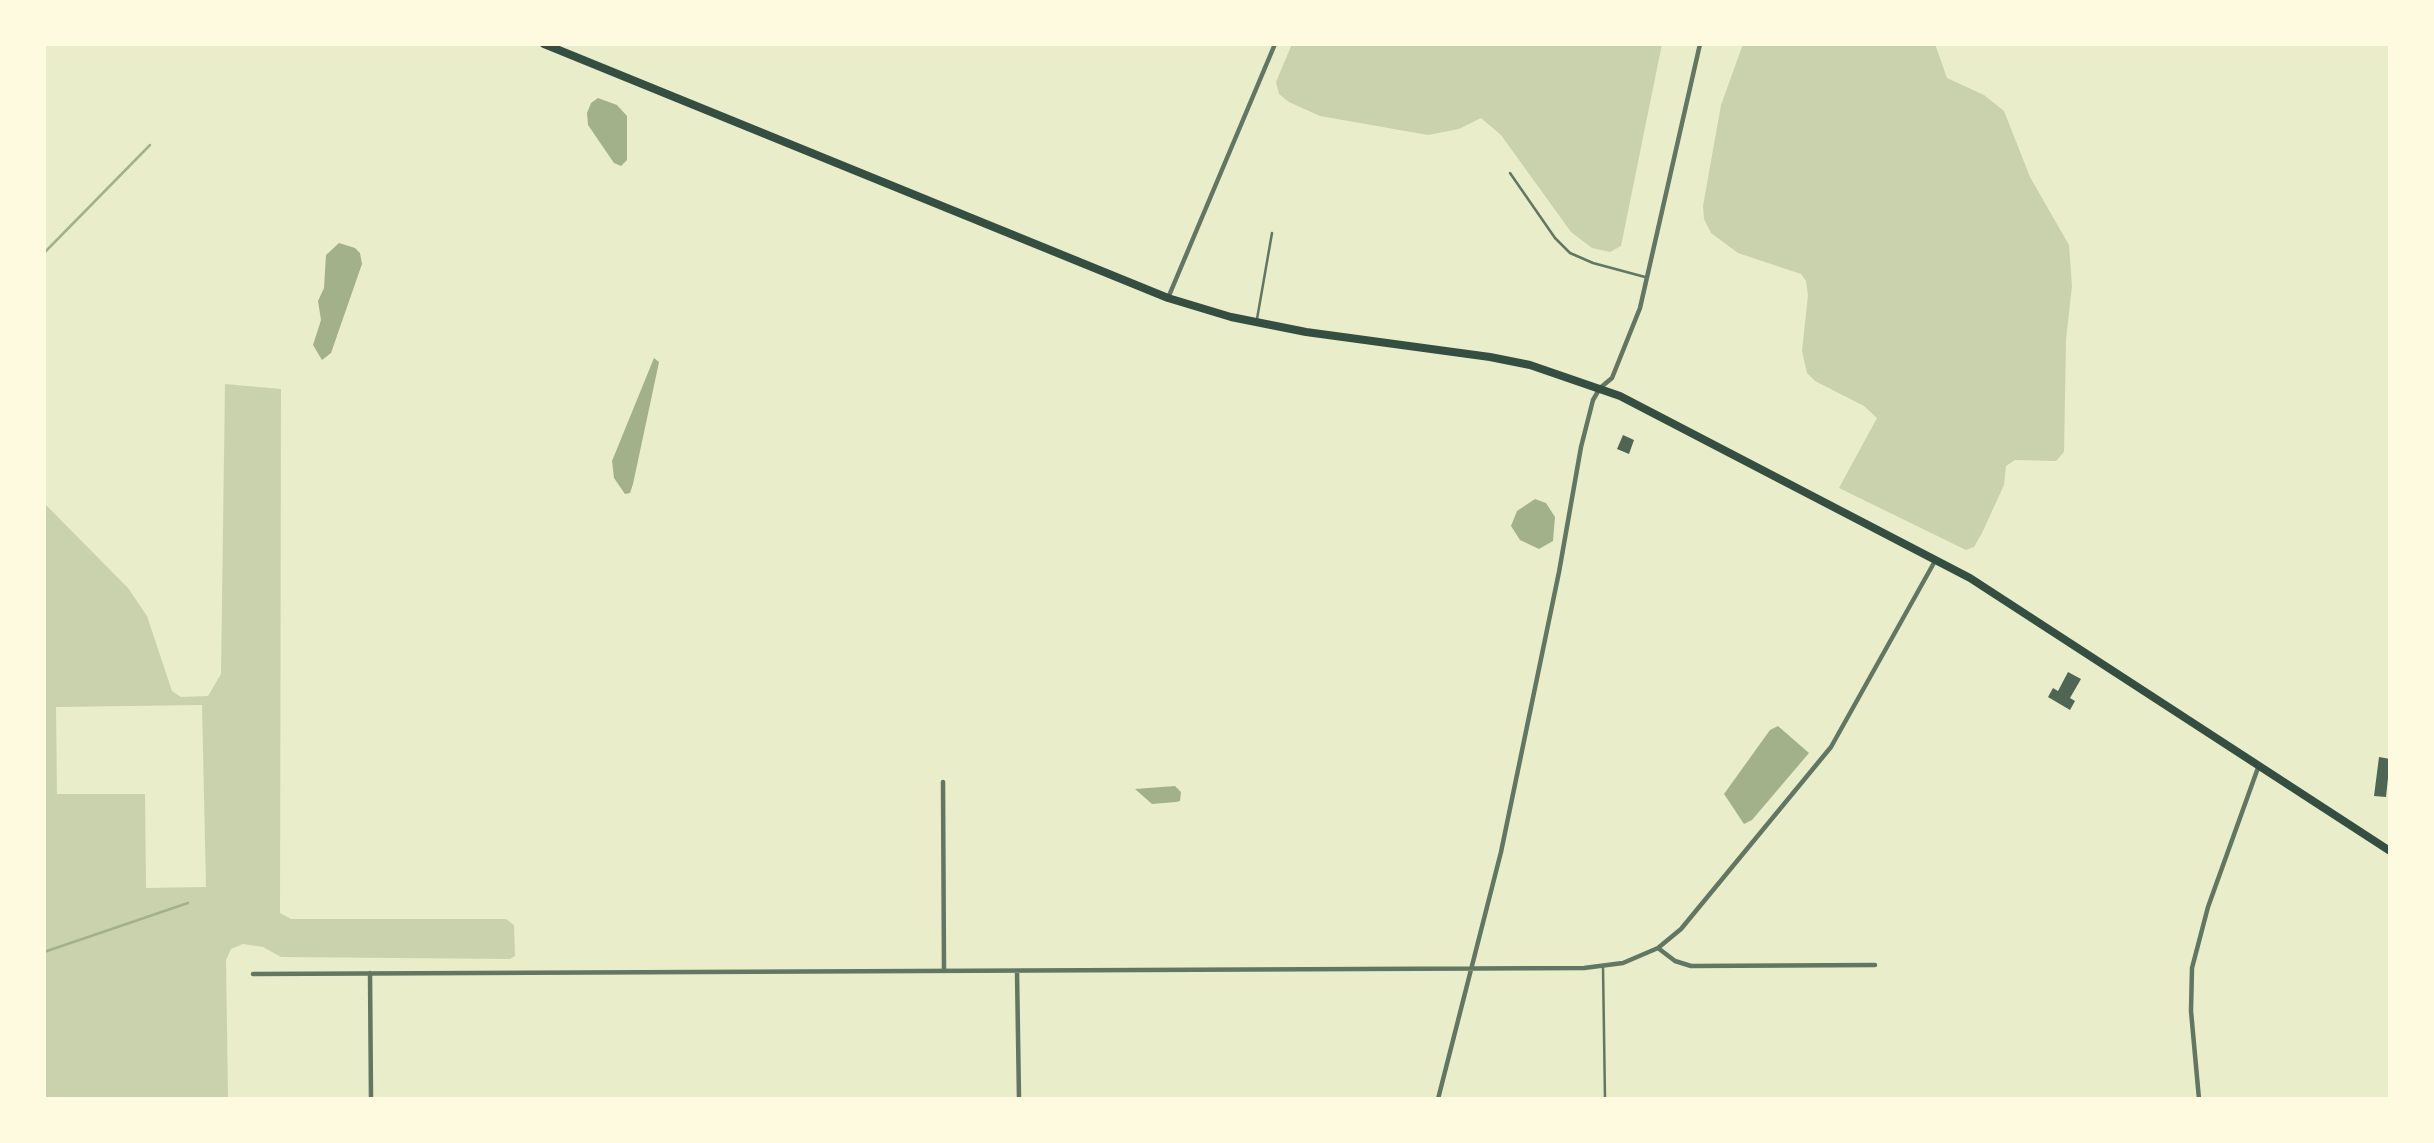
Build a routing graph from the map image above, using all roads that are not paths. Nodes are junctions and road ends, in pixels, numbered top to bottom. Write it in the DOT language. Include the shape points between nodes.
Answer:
graph roads {
  1 [pos="544,44"];
  2 [pos="1275,44"];
  3 [pos="1700,44"];
  4 [pos="1510,173"];
  5 [pos="1272,233"];
  6 [pos="1648,278"];
  7 [pos="1168,298"];
  8 [pos="1256,322"];
  9 [pos="1600,387"];
  10 [pos="1936,559"];
  11 [pos="2259,765"];
  12 [pos="943,782"];
  13 [pos="2390,851"];
  14 [pos="1658,948"];
  15 [pos="1875,965"];
  16 [pos="1603,967"];
  17 [pos="1474,968"];
  18 [pos="944,970"];
  19 [pos="1017,971"];
  20 [pos="370,973"];
  21 [pos="253,974"];
  22 [pos="371,1099"];
  23 [pos="1019,1099"];
  24 [pos="1438,1099"];
  25 [pos="1605,1099"];
  26 [pos="2199,1099"];
  1 -- 7 [label="highway"];
  2 -- 7 [label="street"];
  3 -- 6 [label="street"];
  4 -- 6 [label="lane" via="1570,253"];
  5 -- 8 [label="lane"];
  6 -- 9 [label="street" via="1612,378"];
  7 -- 8 [label="highway"];
  8 -- 9 [label="highway" via="1490,357"];
  9 -- 10 [label="highway"];
  9 -- 17 [label="street" via="1581,447 1553,603"];
  10 -- 11 [label="highway"];
  10 -- 14 [label="street" via="1830,747 1681,929"];
  11 -- 13 [label="highway"];
  11 -- 26 [label="street" via="2208,907 2192,968"];
  12 -- 18 [label="street"];
  14 -- 15 [label="street" via="1691,966"];
  14 -- 16 [label="street"];
  16 -- 17 [label="street"];
  16 -- 25 [label="lane"];
  17 -- 19 [label="street"];
  17 -- 24 [label="street"];
  18 -- 19 [label="street"];
  18 -- 20 [label="street"];
  19 -- 23 [label="street"];
  20 -- 21 [label="street"];
  20 -- 22 [label="street"];
}
